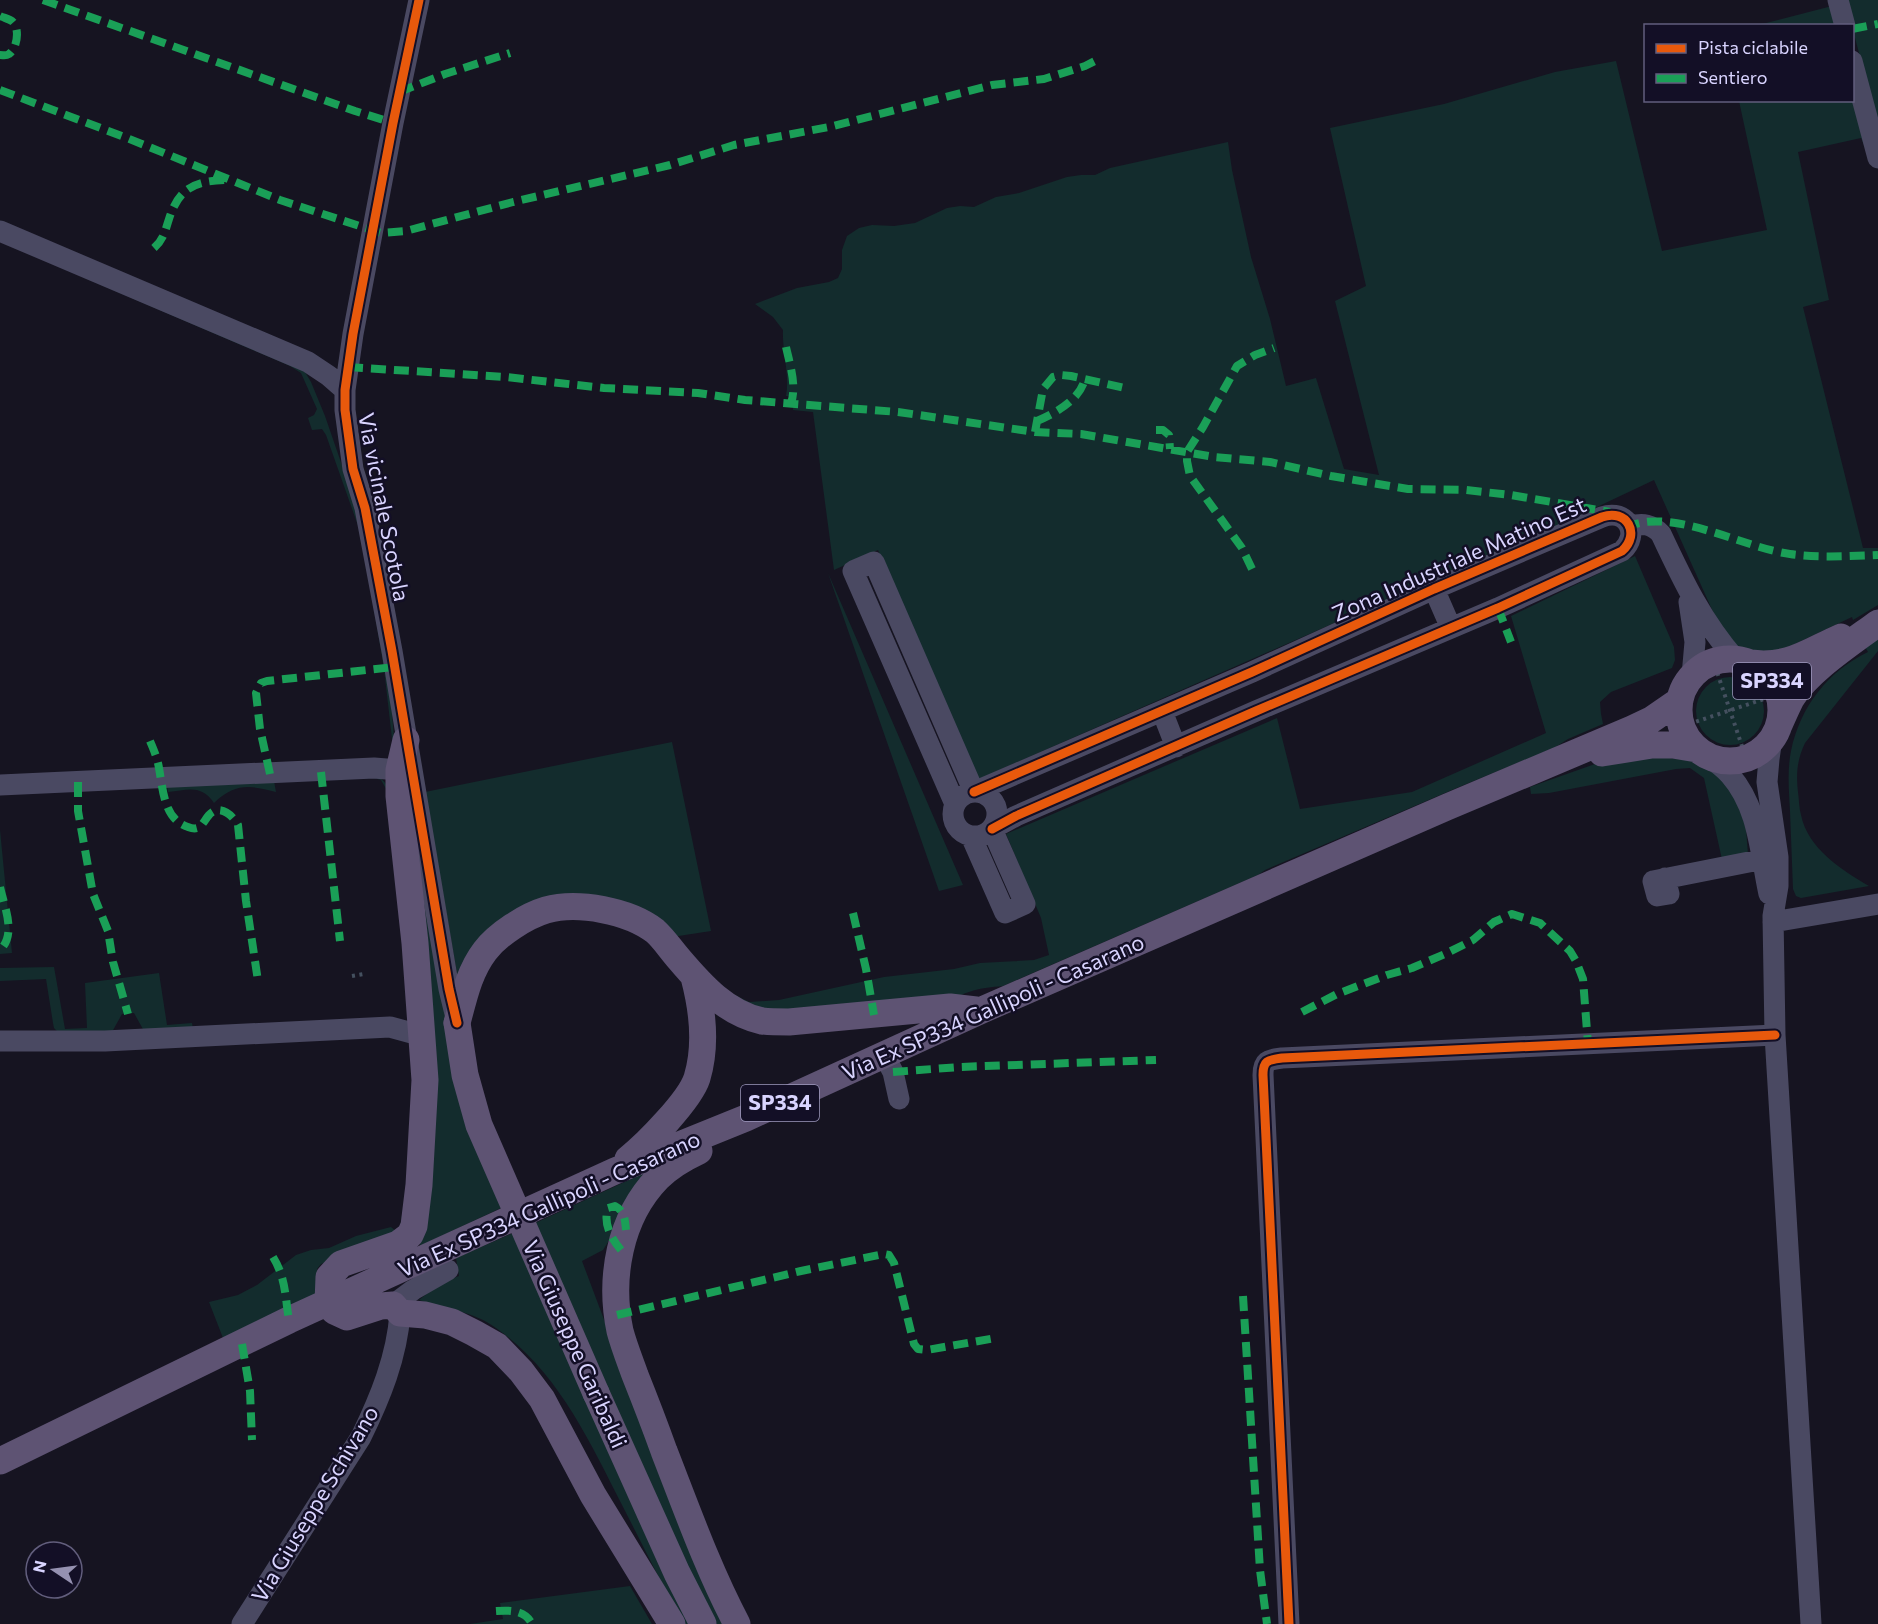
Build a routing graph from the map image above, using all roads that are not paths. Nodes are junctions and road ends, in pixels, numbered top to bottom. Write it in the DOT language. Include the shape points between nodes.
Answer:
graph roads {
  1 [pos="419,0"];
  2 [pos="1838,0"];
  3 [pos="1844,24"];
  4 [pos="1854,68"];
  5 [pos="1878,158"];
  6 [pos="0,231"];
  7 [pos="345,390"];
  8 [pos="1630,525"];
  9 [pos="1434,589"];
  10 [pos="1687,589"];
  11 [pos="1878,622"];
  12 [pos="1451,628"];
  13 [pos="1723,665"];
  14 [pos="1680,700"];
  15 [pos="1162,711"];
  16 [pos="1775,733"];
  17 [pos="406,740"];
  18 [pos="1176,747"];
  19 [pos="1703,753"];
  20 [pos="1566,758"];
  21 [pos="399,770"];
  22 [pos="0,785"];
  23 [pos="974,792"];
  24 [pos="955,804"];
  25 [pos="992,829"];
  26 [pos="971,836"];
  27 [pos="1769,858"];
  28 [pos="1665,878"];
  29 [pos="1878,904"];
  30 [pos="1773,919"];
  31 [pos="694,977"];
  32 [pos="982,1010"];
  33 [pos="457,1023"];
  34 [pos="1775,1035"];
  35 [pos="423,1036"];
  36 [pos="0,1041"];
  37 [pos="884,1055"];
  38 [pos="899,1099"];
  39 [pos="746,1118"];
  40 [pos="615,1171"];
  41 [pos="448,1270"];
  42 [pos="328,1303"];
  43 [pos="397,1309"];
  44 [pos="0,1461"];
  45 [pos="242,1624"];
  46 [pos="672,1624"];
  47 [pos="704,1624"];
  48 [pos="737,1624"];
  49 [pos="1289,1624"];
  50 [pos="1811,1624"];
  1 -- 7 [label="street, Via vicinale Scotola"];
  2 -- 3 [label="street"];
  4 -- 5 [label="street"];
  6 -- 7 [label="street" via="308,362"];
  7 -- 17 [label="street, Via vicinale Scotola" via="347,436 376,562"];
  8 -- 9 [label="street, Zona Industriale Matino Est" via="1609,514"];
  8 -- 10 [label="street, Zona Industriale Matino Est" via="1647,524 1661,534"];
  8 -- 12 [label="street" via="1631,538 1622,551"];
  9 -- 12 [label="street"];
  9 -- 15 [label="street, Zona Industriale Matino Est"];
  10 -- 13 [label="street, Zona Industriale Matino Est" via="1716,636"];
  10 -- 13 [label="street, Zona Industriale Matino Est" via="1695,642"];
  11 -- 13 [label="main road, SP334" via="1781,664"];
  11 -- 16 [label="main road, SP334" via="1827,661 1792,697"];
  12 -- 18 [label="street"];
  13 -- 14 [label="main road, SP334" via="1684,687"];
  13 -- 16 [label="main road, SP334" via="1765,673 1773,682 1780,717"];
  14 -- 19 [label="main road, SP334" via="1681,727"];
  14 -- 20 [label="main road, Via Ex SP334 Gallipoli - Casarano / SP334" via="1651,720"];
  15 -- 18 [label="street"];
  15 -- 23 [label="street, Zona Industriale Matino Est"];
  16 -- 19 [label="main road, SP334" via="1749,764"];
  16 -- 27 [label="street" via="1767,782"];
  17 -- 21 [label="main road"];
  17 -- 33 [label="street, Via vicinale Scotola"];
  18 -- 25 [label="street"];
  19 -- 20 [label="main road, Via Ex SP334 Gallipoli - Casarano / SP334" via="1673,745"];
  19 -- 27 [label="street" via="1729,774 1748,801"];
  20 -- 32 [label="main road, Via Ex SP334 Gallipoli - Casarano / SP334"];
  21 -- 22 [label="street"];
  21 -- 35 [label="main road" via="400,817"];
  23 -- 24 [label="street, Zona Industriale Matino Est" via="963,795"];
  23 -- 24 [label="street" via="874,562 854,571"];
  23 -- 25 [label="street" via="993,800 997,809"];
  24 -- 26 [label="street" via="955,824"];
  25 -- 26 [label="street"];
  25 -- 26 [label="street" via="1025,904 1005,913"];
  27 -- 28 [label="street"];
  27 -- 30 [label="street" via="1778,886"];
  29 -- 30 [label="street"];
  30 -- 34 [label="street"];
  31 -- 32 [label="main road" via="711,995 742,1015 764,1021 950,1007"];
  31 -- 33 [label="main road" via="655,932 623,914 570,907 546,910 504,932 486,950 470,976"];
  31 -- 40 [label="main road" via="703,1017 703,1048 696,1080 645,1145"];
  32 -- 37 [label="main road, Via Ex SP334 Gallipoli - Casarano / SP334"];
  33 -- 47 [label="main road, Via Giuseppe Garibaldi, bridge" via="465,1075 479,1125 677,1573"];
  34 -- 49 [label="street" via="1282,1058 1266,1062 1263,1067"];
  34 -- 50 [label="street"];
  35 -- 36 [label="street" via="390,1027 113,1041"];
  35 -- 42 [label="main road" via="425,1080 414,1226 398,1244 341,1264 329,1277"];
  37 -- 38 [label="street" via="893,1072"];
  37 -- 39 [label="main road, Via Ex SP334 Gallipoli - Casarano / SP334"];
  39 -- 40 [label="main road, Via Ex SP334 Gallipoli - Casarano / SP334"];
  39 -- 48 [label="main road" via="729,1136 678,1162 646,1192 626,1230 615,1283 621,1334 630,1361 701,1546"];
  40 -- 42 [label="main road, Via Ex SP334 Gallipoli - Casarano / SP334"];
  41 -- 43 [label="street" via="413,1290"];
  42 -- 43 [label="main road" via="347,1317 381,1306"];
  42 -- 44 [label="main road, Via Ex SP334 Gallipoli - Casarano / SP334"];
  43 -- 45 [label="street, Via Giuseppe Schivano" via="399,1334 375,1408 361,1437"];
  43 -- 46 [label="main road" via="460,1326 497,1346 521,1371 542,1399 593,1495"];
}
